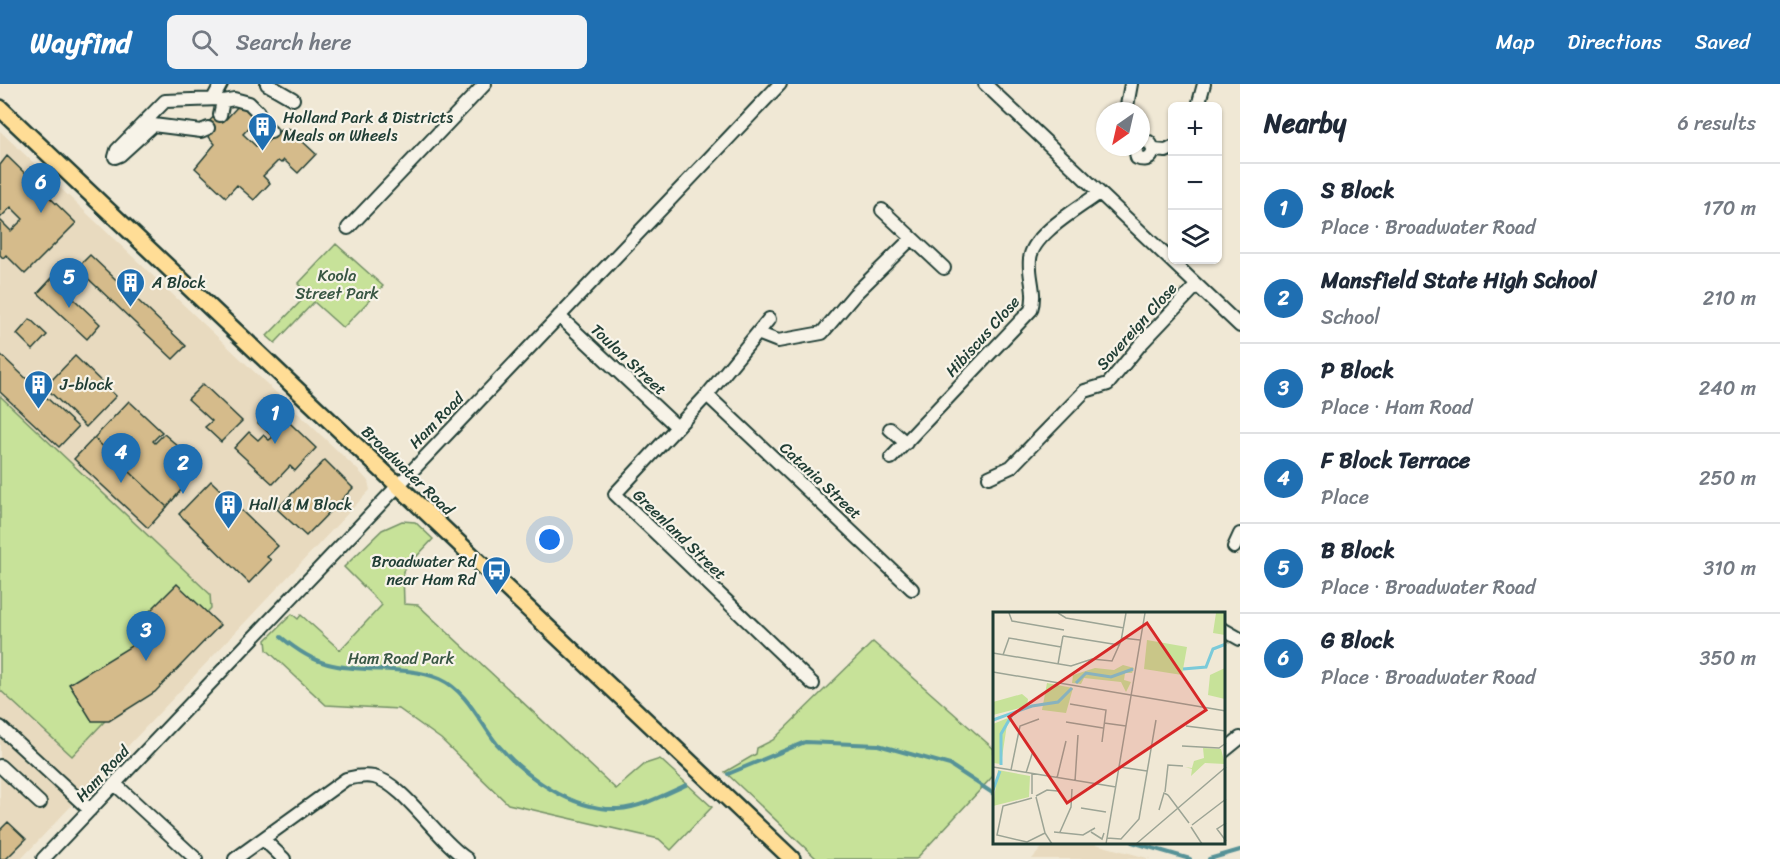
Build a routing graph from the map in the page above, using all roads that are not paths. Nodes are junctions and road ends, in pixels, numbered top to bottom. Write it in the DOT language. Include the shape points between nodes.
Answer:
graph roads {
  1 [pos="221,84"];
  2 [pos="267,84"];
  3 [pos="485,84"];
  4 [pos="762,84"];
  5 [pos="985,84"];
  6 [pos="1131,84"];
  7 [pos="1202,85"];
  8 [pos="776,88"];
  9 [pos="293,99"];
  10 [pos="218,100"];
  11 [pos="1128,102"];
  12 [pos="1199,102"];
  13 [pos="0,108"];
  14 [pos="220,115"];
  15 [pos="208,128"];
  16 [pos="271,132"];
  17 [pos="1150,144"];
  18 [pos="1154,150"];
  19 [pos="1168,150"];
  20 [pos="1137,156"];
  21 [pos="1100,193"];
  22 [pos="882,210"];
  23 [pos="348,228"];
  24 [pos="912,238"];
  25 [pos="944,268"];
  26 [pos="1197,285"];
  27 [pos="560,316"];
  28 [pos="769,319"];
  29 [pos="1240,326"];
  30 [pos="760,333"];
  31 [pos="707,395"];
  32 [pos="676,426"];
  33 [pos="890,429"];
  34 [pos="906,443"];
  35 [pos="891,458"];
  36 [pos="989,477"];
  37 [pos="397,484"];
  38 [pos="1240,534"];
  39 [pos="1233,547"];
  40 [pos="912,589"];
  41 [pos="1225,631"];
  42 [pos="1240,639"];
  43 [pos="813,684"];
  44 [pos="0,727"];
  45 [pos="1240,738"];
  46 [pos="1225,750"];
  47 [pos="0,766"];
  48 [pos="115,784"];
  49 [pos="40,803"];
  50 [pos="90,810"];
  51 [pos="263,839"];
  52 [pos="44,859"];
  53 [pos="196,859"];
  54 [pos="235,859"];
  55 [pos="284,859"];
  56 [pos="467,859"];
  57 [pos="792,859"];
  1 -- 10 [label="street"];
  2 -- 9 [label="street"];
  3 -- 23 [label="street"];
  4 -- 8 [label="street"];
  5 -- 21 [label="street"];
  6 -- 11 [label="street"];
  7 -- 12 [label="street"];
  8 -- 27 [label="street, Ham Road"];
  10 -- 14 [label="street"];
  10 -- 15 [label="street" via="165,101 117,150 115,157 153,125 201,131"];
  10 -- 16 [label="street" via="249,103"];
  13 -- 37 [label="main road, Broadwater Road"];
  17 -- 18 [label="street"];
  18 -- 19 [label="street"];
  18 -- 20 [label="street" via="1150,158"];
  21 -- 26 [label="street"];
  21 -- 34 [label="street, Hibiscus Close" via="1037,240 1030,259 1035,297 1031,310"];
  22 -- 24 [label="street"];
  24 -- 25 [label="street"];
  24 -- 30 [label="street" via="822,333 778,341"];
  26 -- 29 [label="street"];
  26 -- 36 [label="street, Sovereign Close" via="1108,384 1085,391 1011,467"];
  27 -- 32 [label="street, Toulon Street"];
  27 -- 37 [label="street, Ham Road"];
  28 -- 30 [label="street, Greenland Street"];
  30 -- 31 [label="street, Greenland Street"];
  31 -- 32 [label="street, Greenland Street"];
  31 -- 40 [label="street, Catania Street"];
  32 -- 43 [label="street, Greenland Street" via="615,494"];
  33 -- 34 [label="street"];
  34 -- 35 [label="street, Hibiscus Close"];
  37 -- 48 [label="street, Ham Road"];
  37 -- 57 [label="main road, Broadwater Road"];
  38 -- 39 [label="street"];
  41 -- 42 [label="street"];
  44 -- 50 [label="street"];
  45 -- 46 [label="street"];
  47 -- 49 [label="street"];
  48 -- 50 [label="street, Ham Road"];
  48 -- 53 [label="street"];
  50 -- 52 [label="street, Ham Road"];
  51 -- 54 [label="street"];
  51 -- 55 [label="street"];
  51 -- 56 [label="street" via="346,779 376,777 394,789"];
}
